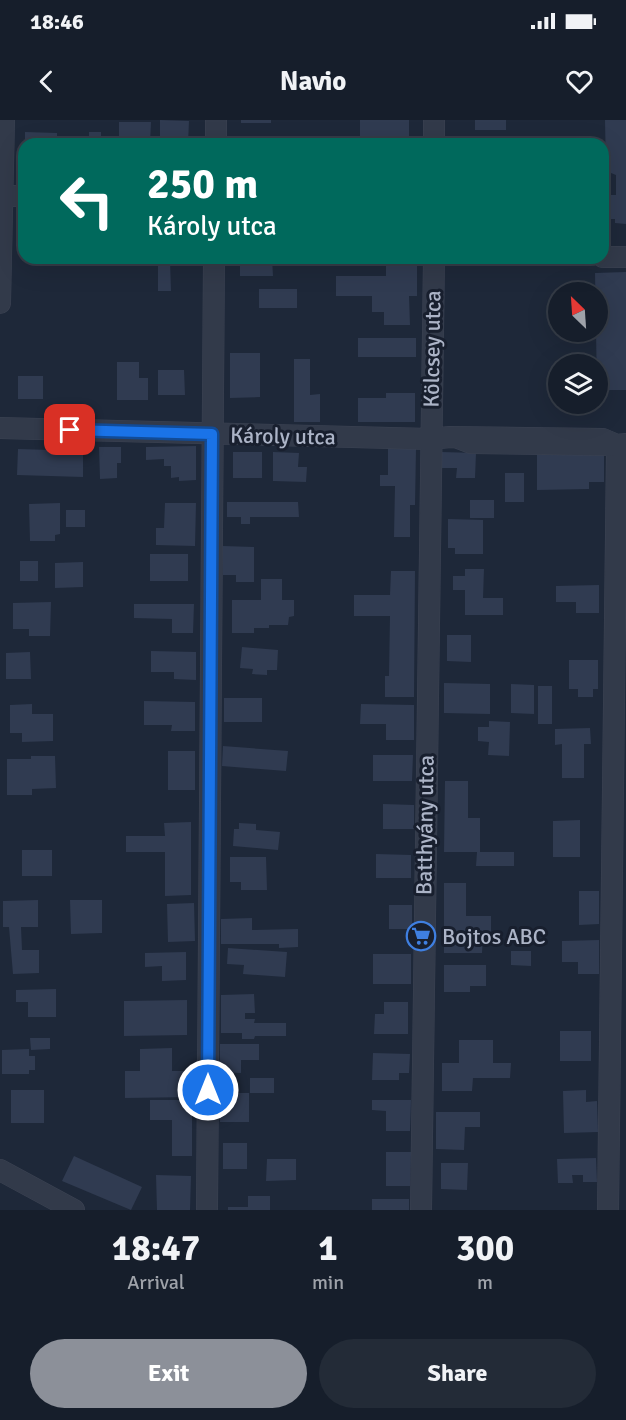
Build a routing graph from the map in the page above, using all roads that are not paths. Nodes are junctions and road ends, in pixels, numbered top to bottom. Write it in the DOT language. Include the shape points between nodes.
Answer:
graph roads {
  1 [pos="4,120"];
  2 [pos="216,120"];
  3 [pos="434,120"];
  4 [pos="216,138"];
  5 [pos="434,138"];
  6 [pos="1,196"];
  7 [pos="18,196"];
  8 [pos="609,257"];
  9 [pos="626,257"];
  10 [pos="214,264"];
  11 [pos="434,264"];
  12 [pos="0,303"];
  13 [pos="0,428"];
  14 [pos="212,434"];
  15 [pos="430,439"];
  16 [pos="622,444"];
  17 [pos="0,1170"];
  18 [pos="74,1210"];
  19 [pos="207,1210"];
  20 [pos="421,1210"];
  21 [pos="608,1210"];
  1 -- 6 [label="street"];
  2 -- 4 [label="street"];
  3 -- 5 [label="street"];
  6 -- 7 [label="street"];
  6 -- 12 [label="street"];
  8 -- 9 [label="street"];
  10 -- 14 [label="street"];
  11 -- 15 [label="street, Kölcsey utca"];
  13 -- 14 [label="street, Károly utca"];
  14 -- 15 [label="street, Károly utca"];
  14 -- 19 [label="street"];
  15 -- 16 [label="street, Károly utca"];
  15 -- 20 [label="street, Batthyány utca"];
  16 -- 21 [label="street"];
  17 -- 18 [label="street"];
}
